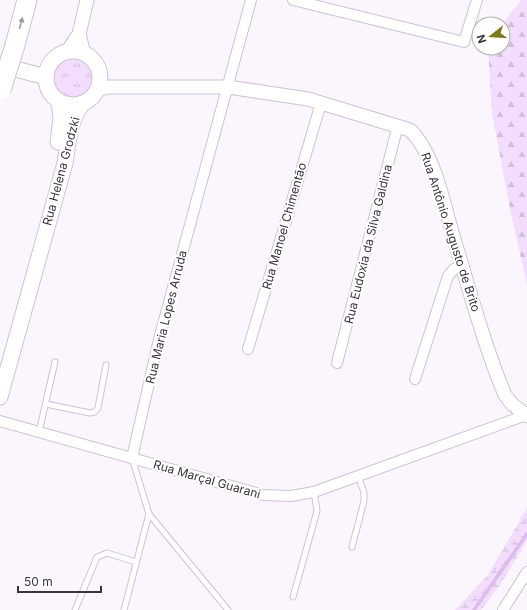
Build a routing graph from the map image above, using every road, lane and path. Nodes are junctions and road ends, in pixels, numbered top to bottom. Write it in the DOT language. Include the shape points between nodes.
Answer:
graph roads {
  1 [pos="27,0"];
  2 [pos="87,0"];
  3 [pos="251,0"];
  4 [pos="293,0"];
  5 [pos="477,0"];
  6 [pos="79,34"];
  7 [pos="67,52"];
  8 [pos="84,54"];
  9 [pos="0,65"];
  10 [pos="46,77"];
  11 [pos="102,86"];
  12 [pos="228,87"];
  13 [pos="1,93"];
  14 [pos="60,101"];
  15 [pos="83,103"];
  16 [pos="320,103"];
  17 [pos="398,125"];
  18 [pos="43,242"];
  19 [pos="462,266"];
  20 [pos="248,350"];
  21 [pos="55,362"];
  22 [pos="337,363"];
  23 [pos="106,364"];
  24 [pos="415,379"];
  25 [pos="0,397"];
  26 [pos="46,404"];
  27 [pos="526,415"];
  28 [pos="0,421"];
  29 [pos="39,432"];
  30 [pos="132,458"];
  31 [pos="358,476"];
  32 [pos="314,492"];
  33 [pos="149,514"];
  34 [pos="352,547"];
  35 [pos="136,562"];
  36 [pos="527,572"];
  37 [pos="293,597"];
  38 [pos="75,610"];
  39 [pos="124,610"];
  40 [pos="228,610"];
  41 [pos="503,610"];
  13 -- 1 [label="highway, one-way, bridge"];
  2 -- 6 [label="street"];
  3 -- 12 [label="street, Rua Maria Lopes Arruda"];
  4 -- 5 [label="street" via="464,42"];
  6 -- 7 [label="street"];
  6 -- 8 [label="street"];
  7 -- 8 [label="main road"];
  7 -- 10 [label="main road" via="54,59"];
  8 -- 11 [label="main road" via="96,65"];
  9 -- 10 [label="main road"];
  10 -- 14 [label="main road" via="49,90"];
  11 -- 12 [label="street, Rua Antônio Augusto de Brito"];
  11 -- 15 [label="main road"];
  12 -- 16 [label="street, Rua Antônio Augusto de Brito"];
  12 -- 30 [label="street, Rua Maria Lopes Arruda" via="159,339"];
  14 -- 15 [label="main road" via="67,104"];
  14 -- 18 [label="main road, Rua Helena Grodzki" via="60,127"];
  15 -- 18 [label="main road, Rua Helena Grodzki" via="70,127 64,163"];
  16 -- 17 [label="street, Rua Antônio Augusto de Brito"];
  16 -- 20 [label="street, Rua Manoel Chimentão"];
  17 -- 19 [label="street, Rua Antônio Augusto de Brito" via="410,130 420,139 429,156"];
  17 -- 22 [label="street, Rua Eudoxia da Silva Galdina"];
  18 -- 25 [label="main road, Rua Helena Grodzki"];
  19 -- 24 [label="street" via="454,269 448,276"];
  19 -- 27 [label="street, Rua Antônio Augusto de Brito" via="505,395"];
  21 -- 26 [label="lane"];
  23 -- 26 [label="lane" via="98,408 95,412"];
  26 -- 29 [label="lane"];
  27 -- 31 [label="street, Rua Marçal Guarani"];
  28 -- 29 [label="street, Rua Marçal Guarani"];
  29 -- 30 [label="street, Rua Marçal Guarani"];
  30 -- 32 [label="street, Rua Marçal Guarani" via="263,496 291,496"];
  30 -- 33 [label="lane, Rua Maria Lopes Arruda"];
  31 -- 32 [label="street, Rua Marçal Guarani"];
  31 -- 34 [label="lane" via="364,492 364,501"];
  32 -- 37 [label="lane" via="317,512"];
  33 -- 35 [label="lane"];
  33 -- 40 [label="lane, Rua Maria Lopes Arruda"];
  35 -- 38 [label="lane" via="107,554 97,557"];
  35 -- 39 [label="lane"];
  36 -- 41 [label="street"];
}
